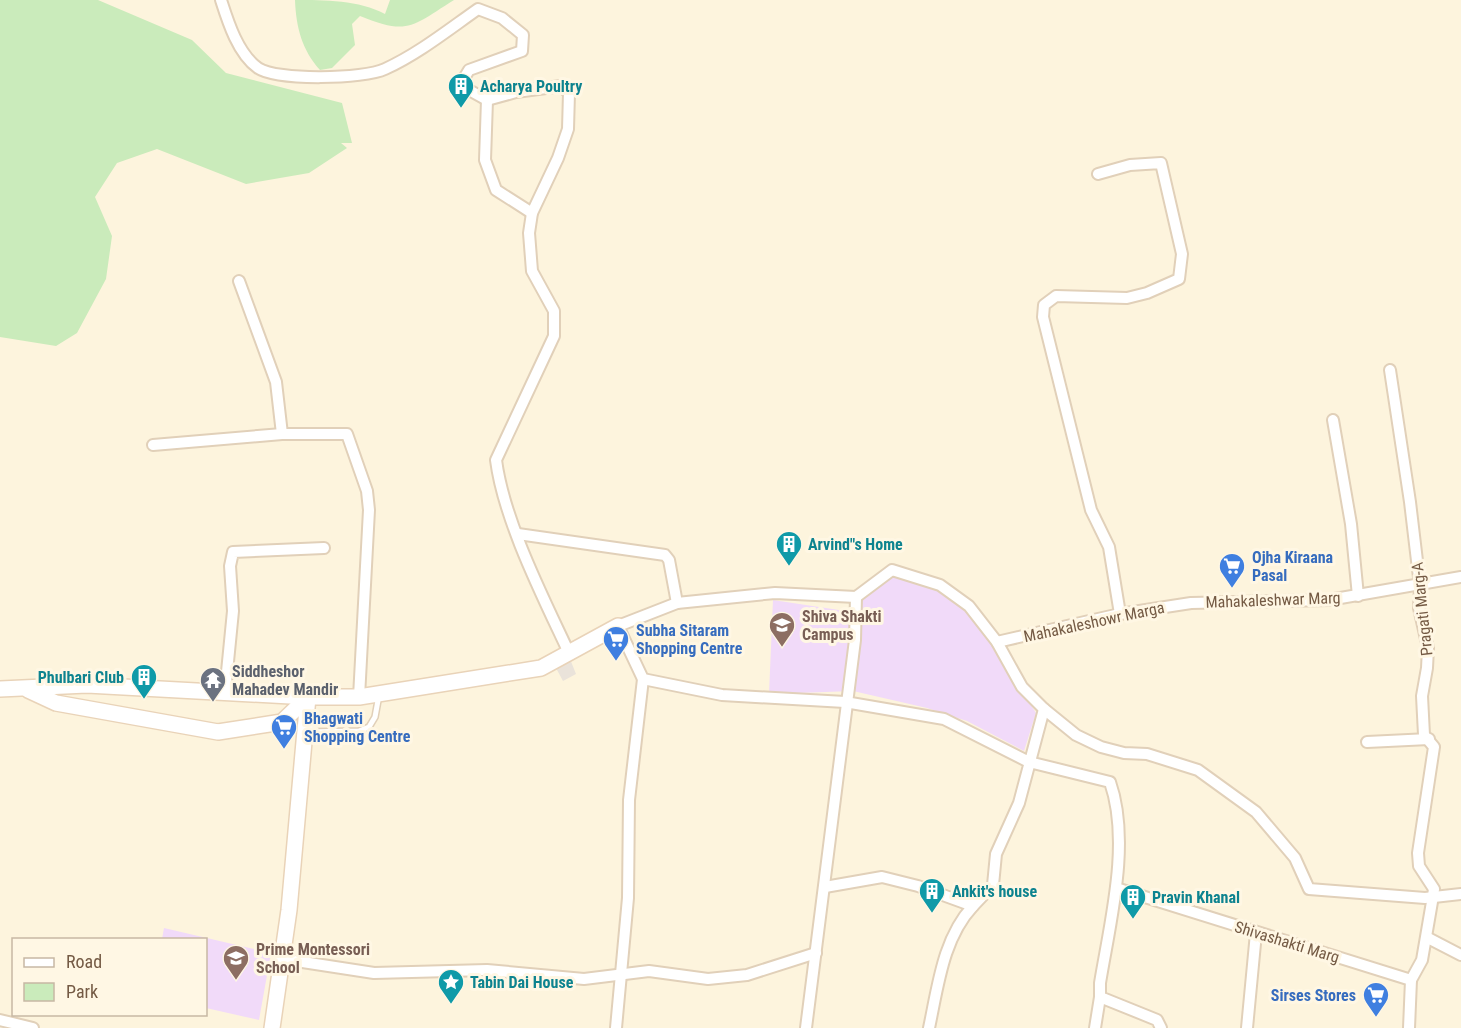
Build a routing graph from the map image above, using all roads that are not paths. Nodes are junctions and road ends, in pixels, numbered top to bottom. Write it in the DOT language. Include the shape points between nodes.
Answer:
graph roads {
  1 [pos="221,0"];
  2 [pos="487,100"];
  3 [pos="1098,174"];
  4 [pos="532,213"];
  5 [pos="239,281"];
  6 [pos="1390,370"];
  7 [pos="1333,420"];
  8 [pos="282,434"];
  9 [pos="153,444"];
  10 [pos="518,534"];
  11 [pos="324,548"];
  12 [pos="1461,577"];
  13 [pos="1420,586"];
  14 [pos="1358,596"];
  15 [pos="856,597"];
  16 [pos="678,603"];
  17 [pos="1191,603"];
  18 [pos="1120,614"];
  19 [pos="618,626"];
  20 [pos="997,642"];
  21 [pos="569,653"];
  22 [pos="643,679"];
  23 [pos="0,689"];
  24 [pos="25,689"];
  25 [pos="225,692"];
  26 [pos="380,693"];
  27 [pos="308,697"];
  28 [pos="359,697"];
  29 [pos="845,702"];
  30 [pos="1044,709"];
  31 [pos="305,732"];
  32 [pos="1430,739"];
  33 [pos="1367,742"];
  34 [pos="1029,762"];
  35 [pos="825,886"];
  36 [pos="1116,888"];
  37 [pos="1461,894"];
  38 [pos="1433,896"];
  39 [pos="973,906"];
  40 [pos="1256,933"];
  41 [pos="1428,938"];
  42 [pos="816,953"];
  43 [pos="1461,955"];
  44 [pos="283,959"];
  45 [pos="621,975"];
  46 [pos="1411,980"];
  47 [pos="1100,997"];
  48 [pos="0,1020"];
  49 [pos="33,1028"];
  50 [pos="272,1028"];
  51 [pos="616,1028"];
  52 [pos="806,1028"];
  53 [pos="928,1028"];
  54 [pos="1095,1028"];
  55 [pos="1161,1028"];
  56 [pos="1247,1028"];
  57 [pos="1408,1028"];
  1 -- 2 [label="street" via="240,46 259,69 300,76 357,77 384,70 478,9 502,18 523,35 522,51 469,70 460,85"];
  2 -- 4 [label="street" via="485,160 496,190"];
  2 -- 4 [label="street" via="561,86 569,93 567,129"];
  3 -- 18 [label="street" via="1130,165 1161,163 1182,254 1179,279 1146,293 1127,298 1056,296 1044,305 1043,317 1090,510 1109,547"];
  4 -- 10 [label="street" via="532,271 554,310 554,336 496,460 498,479"];
  5 -- 8 [label="street" via="276,382"];
  6 -- 13 [label="street, Pragati Marg-A"];
  7 -- 14 [label="street" via="1351,524"];
  8 -- 9 [label="street"];
  8 -- 28 [label="street" via="347,434 367,491"];
  10 -- 16 [label="street" via="665,555"];
  10 -- 21 [label="street" via="533,577"];
  11 -- 25 [label="street" via="233,552 233,611"];
  12 -- 13 [label="street, Mahakaleshwar Marg"];
  13 -- 14 [label="street, Mahakaleshwar Marg"];
  13 -- 32 [label="street, Pragati Marg-A" via="1419,608 1428,648 1422,696 1424,735"];
  14 -- 17 [label="street, Mahakaleshwar Marg"];
  15 -- 16 [label="street" via="775,593"];
  15 -- 20 [label="street" via="892,570 940,585 969,606"];
  15 -- 29 [label="street" via="855,640"];
  16 -- 19 [label="street"];
  17 -- 18 [label="street, Mahakaleshowr Marga"];
  18 -- 20 [label="street, Mahakaleshowr Marga"];
  19 -- 21 [label="main road"];
  19 -- 22 [label="street"];
  20 -- 30 [label="street" via="1022,687"];
  21 -- 26 [label="main road" via="541,668"];
  22 -- 29 [label="street" via="722,695"];
  22 -- 45 [label="street" via="629,800 628,898"];
  23 -- 24 [label="main road"];
  24 -- 25 [label="main road" via="87,686"];
  24 -- 27 [label="main road" via="56,703 218,732 282,722"];
  25 -- 27 [label="main road"];
  26 -- 28 [label="main road"];
  26 -- 31 [label="lane" via="369,727 359,731"];
  27 -- 28 [label="main road"];
  27 -- 31 [label="main road"];
  29 -- 34 [label="street" via="944,719"];
  29 -- 35 [label="street"];
  30 -- 34 [label="street"];
  30 -- 38 [label="street" via="1076,735 1101,747 1147,754 1198,770 1256,812 1295,858 1309,889"];
  31 -- 44 [label="main road"];
  32 -- 33 [label="street"];
  32 -- 38 [label="street, Pragati Marg-A" via="1434,747 1418,854 1419,866 1434,889"];
  34 -- 36 [label="street" via="1110,782 1118,805"];
  34 -- 39 [label="street" via="1018,803 996,854 993,885"];
  35 -- 39 [label="street" via="882,878"];
  35 -- 42 [label="street"];
  36 -- 40 [label="street, Shivashakti Marg"];
  36 -- 47 [label="street"];
  37 -- 38 [label="street"];
  38 -- 41 [label="street"];
  39 -- 53 [label="street" via="961,919 944,959"];
  40 -- 46 [label="street, Shivashakti Marg"];
  40 -- 56 [label="street"];
  41 -- 43 [label="street"];
  41 -- 46 [label="street"];
  42 -- 45 [label="street" via="747,975 708,980 649,970"];
  42 -- 52 [label="street"];
  44 -- 45 [label="street" via="374,973 487,970 584,979"];
  44 -- 50 [label="main road"];
  45 -- 51 [label="street"];
  46 -- 57 [label="street"];
  47 -- 54 [label="street"];
  47 -- 55 [label="street" via="1157,1020"];
  48 -- 49 [label="street"];
}
